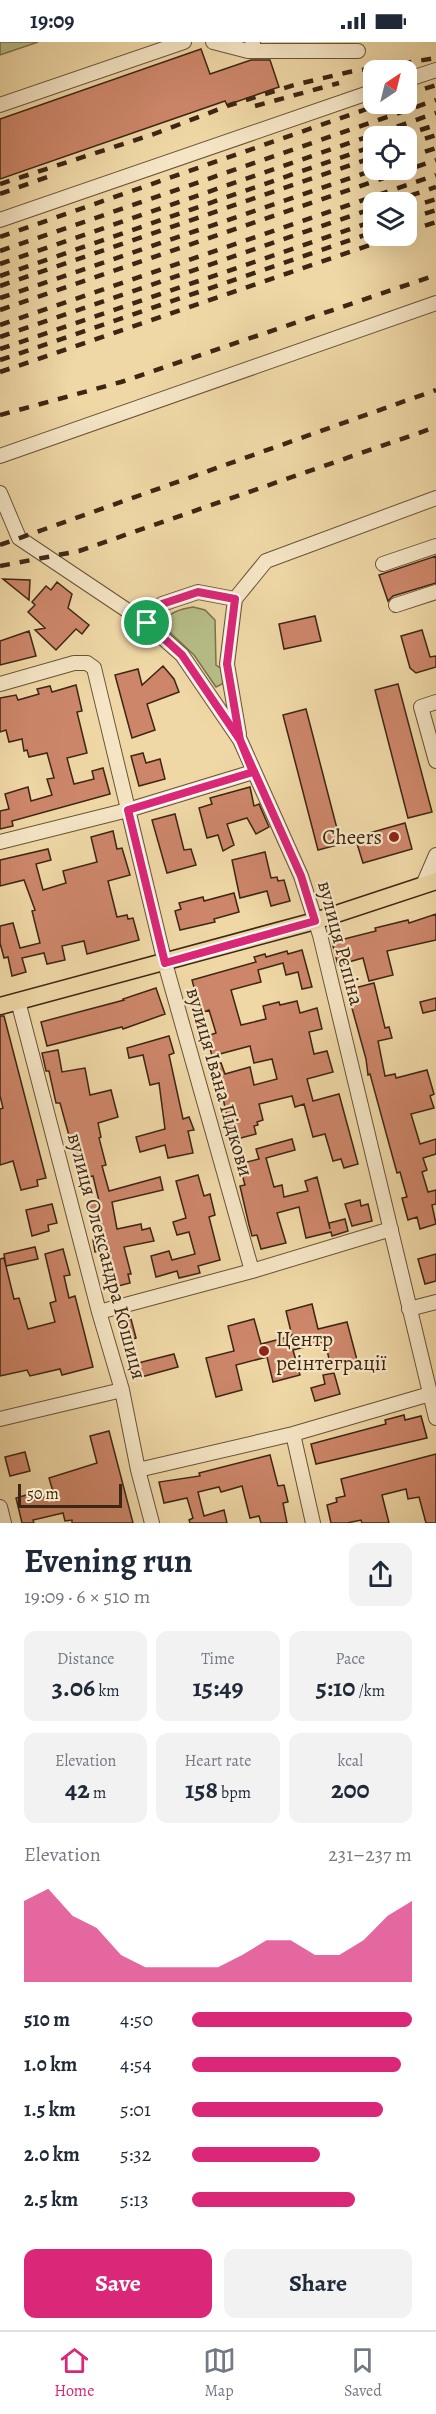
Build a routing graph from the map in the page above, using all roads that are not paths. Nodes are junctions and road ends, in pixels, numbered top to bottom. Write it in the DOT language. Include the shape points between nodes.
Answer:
graph roads {
  1 [pos="184,42"];
  2 [pos="213,42"];
  3 [pos="251,46"];
  4 [pos="358,51"];
  5 [pos="436,70"];
  6 [pos="417,76"];
  7 [pos="363,95"];
  8 [pos="0,105"];
  9 [pos="0,220"];
  10 [pos="436,303"];
  11 [pos="0,456"];
  12 [pos="0,493"];
  13 [pos="436,498"];
  14 [pos="436,546"];
  15 [pos="383,564"];
  16 [pos="436,592"];
  17 [pos="235,599"];
  18 [pos="396,605"];
  19 [pos="147,623"];
  20 [pos="0,684"];
  21 [pos="436,702"];
  22 [pos="240,740"];
  23 [pos="436,761"];
  24 [pos="253,772"];
  25 [pos="128,810"];
  26 [pos="0,842"];
  27 [pos="436,855"];
  28 [pos="430,883"];
  29 [pos="315,921"];
  30 [pos="165,963"];
  31 [pos="18,1001"];
  32 [pos="0,1006"];
  33 [pos="391,1229"];
  34 [pos="252,1271"];
  35 [pos="436,1302"];
  36 [pos="409,1309"];
  37 [pos="99,1311"];
  38 [pos="122,1390"];
  39 [pos="430,1394"];
  40 [pos="436,1418"];
  41 [pos="0,1419"];
  42 [pos="292,1434"];
  43 [pos="138,1470"];
  44 [pos="0,1507"];
  45 [pos="4,1523"];
  46 [pos="152,1523"];
  47 [pos="313,1523"];
  1 -- 8 [label="street"];
  2 -- 3 [label="street"];
  3 -- 4 [label="street"];
  5 -- 6 [label="street"];
  7 -- 9 [label="street"];
  10 -- 11 [label="street"];
  12 -- 19 [label="street, вулиця Рєпіна" via="19,538"];
  13 -- 17 [label="street" via="266,561"];
  14 -- 15 [label="street"];
  16 -- 18 [label="street"];
  17 -- 19 [label="street" via="198,592 162,604"];
  17 -- 22 [label="street" via="227,664"];
  19 -- 22 [label="street, вулиця Рєпіна" via="182,655"];
  20 -- 25 [label="street, вулиця Івана Підкови" via="74,663 87,663 94,668"];
  21 -- 23 [label="street" via="421,707"];
  22 -- 24 [label="street, вулиця Рєпіна"];
  24 -- 25 [label="street"];
  24 -- 29 [label="street, вулиця Рєпіна" via="301,876"];
  25 -- 26 [label="street"];
  25 -- 30 [label="street, вулиця Івана Підкови"];
  27 -- 28 [label="street"];
  28 -- 29 [label="main road"];
  29 -- 30 [label="main road"];
  29 -- 33 [label="street, вулиця Рєпіна"];
  30 -- 31 [label="main road"];
  30 -- 34 [label="street, вулиця Івана Підкови"];
  31 -- 32 [label="main road"];
  31 -- 37 [label="street, вулиця Олександра Кошиця"];
  33 -- 34 [label="street"];
  33 -- 36 [label="street, вулиця Рєпіна"];
  34 -- 37 [label="street"];
  35 -- 36 [label="street"];
  36 -- 39 [label="street, вулиця Рєпіна"];
  37 -- 38 [label="street, вулиця Олександра Кошиця"];
  38 -- 41 [label="street"];
  38 -- 43 [label="street, вулиця Олександра Кошиця"];
  39 -- 40 [label="street, вулиця Рєпіна"];
  39 -- 42 [label="street"];
  42 -- 43 [label="street"];
  42 -- 47 [label="street"];
  43 -- 46 [label="street, вулиця Олександра Кошиця"];
  44 -- 45 [label="street"];
}
